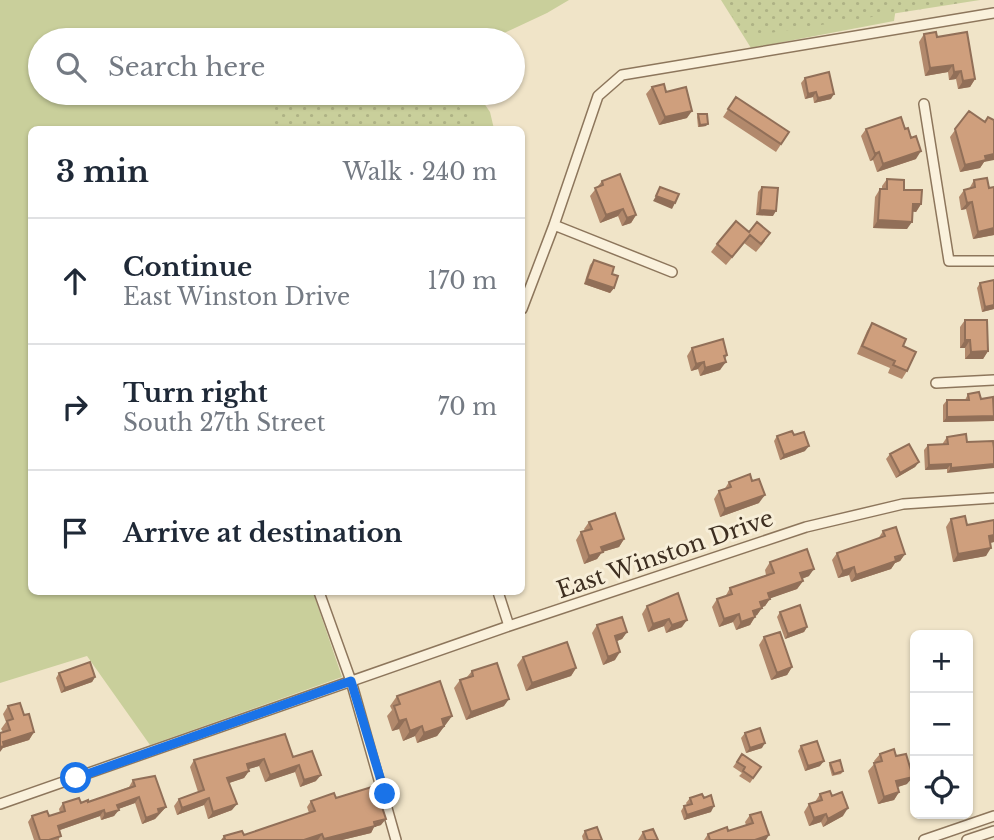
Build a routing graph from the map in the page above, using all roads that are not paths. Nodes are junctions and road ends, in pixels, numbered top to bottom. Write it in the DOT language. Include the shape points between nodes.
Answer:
graph roads {
  1 [pos="994,13"];
  2 [pos="924,104"];
  3 [pos="554,225"];
  4 [pos="994,261"];
  5 [pos="672,272"];
  6 [pos="525,301"];
  7 [pos="994,380"];
  8 [pos="936,383"];
  9 [pos="994,498"];
  10 [pos="320,595"];
  11 [pos="499,595"];
  12 [pos="509,626"];
  13 [pos="351,681"];
  14 [pos="0,804"];
  15 [pos="994,816"];
  16 [pos="956,829"];
  17 [pos="994,831"];
  18 [pos="396,840"];
  19 [pos="924,840"];
  20 [pos="961,840"];
  21 [pos="967,840"];
  1 -- 3 [label="street" via="622,75 598,96"];
  2 -- 4 [label="street" via="949,261"];
  3 -- 5 [label="street"];
  3 -- 6 [label="street"];
  7 -- 8 [label="street"];
  9 -- 12 [label="street, East Winston Drive" via="903,504 806,527"];
  10 -- 13 [label="street"];
  11 -- 12 [label="street"];
  12 -- 13 [label="street, East Winston Drive"];
  13 -- 14 [label="street, East Winston Drive"];
  13 -- 18 [label="street"];
  15 -- 16 [label="street"];
  16 -- 19 [label="street"];
  16 -- 20 [label="street"];
  17 -- 21 [label="street"];
}
